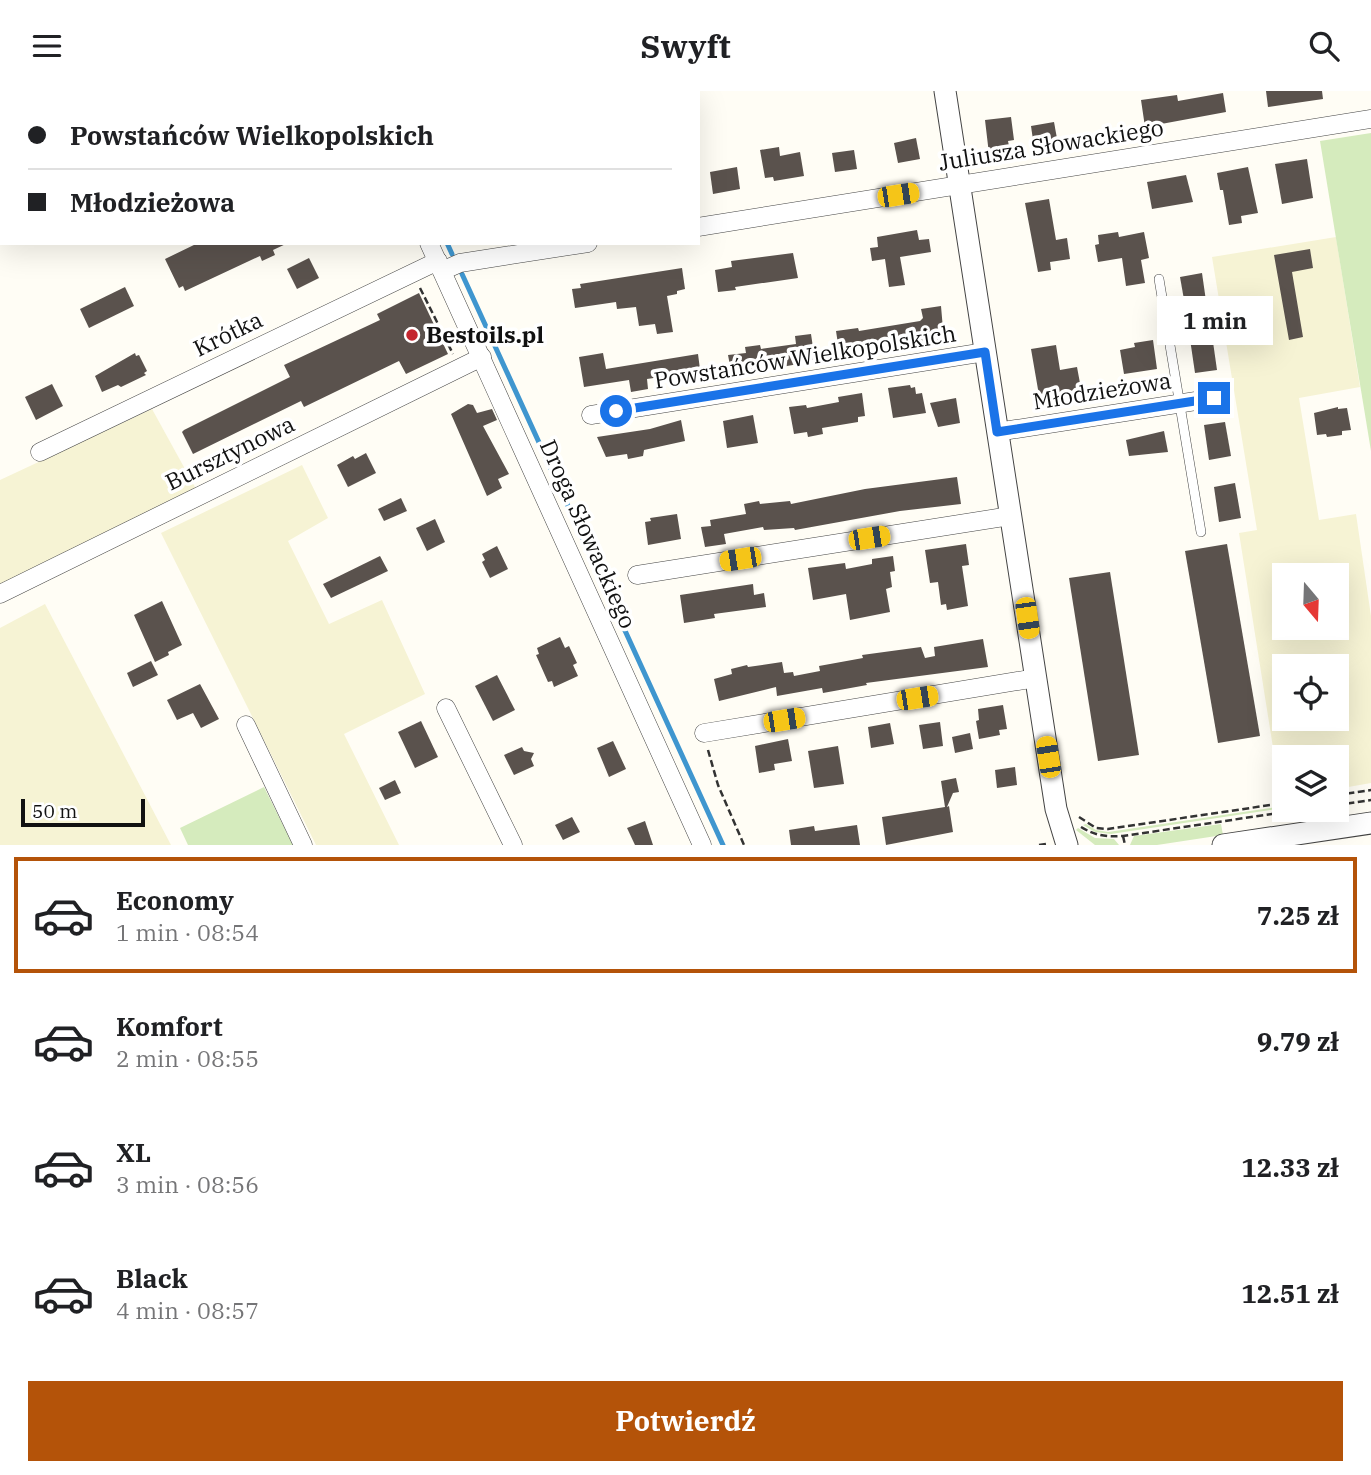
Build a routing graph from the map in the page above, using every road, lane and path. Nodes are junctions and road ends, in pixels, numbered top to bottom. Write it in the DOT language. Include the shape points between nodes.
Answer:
graph roads {
  1 [pos="944,91"];
  2 [pos="1371,119"];
  3 [pos="958,185"];
  4 [pos="700,227"];
  5 [pos="430,245"];
  6 [pos="568,245"];
  7 [pos="440,266"];
  8 [pos="412,272"];
  9 [pos="1159,279"];
  10 [pos="985,352"];
  11 [pos="482,357"];
  12 [pos="459,367"];
  13 [pos="1214,398"];
  14 [pos="1180,403"];
  15 [pos="591,415"];
  16 [pos="997,432"];
  17 [pos="40,451"];
  18 [pos="1010,516"];
  19 [pos="1201,532"];
  20 [pos="637,575"];
  21 [pos="0,593"];
  22 [pos="1036,678"];
  23 [pos="446,708"];
  24 [pos="246,726"];
  25 [pos="705,733"];
  26 [pos="1371,790"];
  27 [pos="1349,793"];
  28 [pos="1371,800"];
  29 [pos="1349,803"];
  30 [pos="1272,805"];
  31 [pos="1272,814"];
  32 [pos="1371,823"];
  33 [pos="1123,836"];
  34 [pos="303,845"];
  35 [pos="513,845"];
  36 [pos="702,845"];
  37 [pos="744,845"];
  38 [pos="1039,845"];
  39 [pos="1053,845"];
  40 [pos="1125,845"];
  41 [pos="1223,845"];
  1 -- 3 [label="street"];
  2 -- 3 [label="street, Juliusza Słowackiego"];
  3 -- 4 [label="street, Juliusza Słowackiego"];
  3 -- 10 [label="street"];
  5 -- 7 [label="street, Droga Słowackiego"];
  6 -- 7 [label="street"];
  7 -- 8 [label="street, Krótka"];
  7 -- 11 [label="street, Droga Słowackiego"];
  8 -- 12 [label="path"];
  8 -- 17 [label="street, Krótka"];
  9 -- 14 [label="lane"];
  10 -- 15 [label="street, Powstańców Wielkopolskich"];
  10 -- 16 [label="street"];
  11 -- 12 [label="street, Bursztynowa"];
  11 -- 36 [label="street, Droga Słowackiego"];
  12 -- 21 [label="street, Bursztynowa"];
  13 -- 14 [label="street, Młodzieżowa"];
  14 -- 16 [label="street, Młodzieżowa"];
  14 -- 19 [label="lane"];
  16 -- 18 [label="street"];
  18 -- 20 [label="street"];
  18 -- 22 [label="street"];
  22 -- 25 [label="street"];
  22 -- 39 [label="street" via="1056,809"];
  23 -- 35 [label="street"];
  24 -- 34 [label="street"];
  25 -- 37 [label="path" via="718,785"];
  26 -- 27 [label="path"];
  28 -- 29 [label="path"];
  30 -- 33 [label="path" via="1108,829 1096,828 1079,817 1081,827 1093,834"];
  31 -- 33 [label="path"];
  32 -- 41 [label="street"];
  33 -- 40 [label="path"];
  38 -- 39 [label="path"];
}
